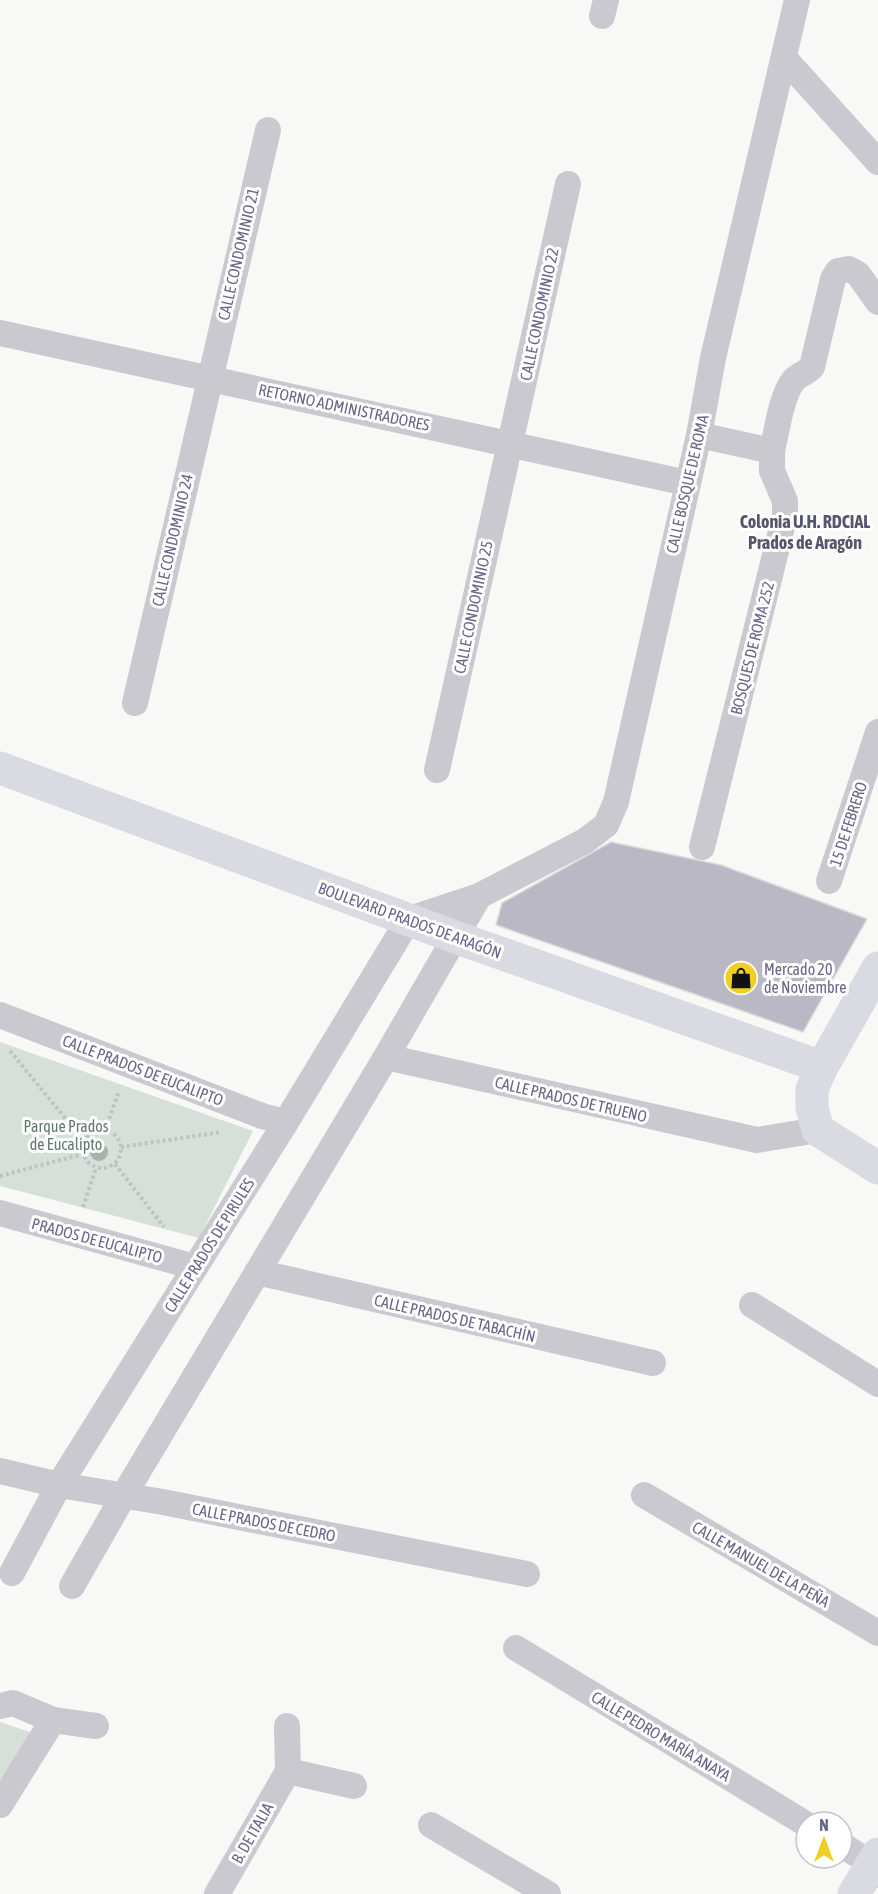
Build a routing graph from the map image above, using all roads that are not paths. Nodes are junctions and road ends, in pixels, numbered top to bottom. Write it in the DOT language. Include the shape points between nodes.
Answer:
graph roads {
  1 [pos="797,0"];
  2 [pos="785,59"];
  3 [pos="268,130"];
  4 [pos="878,162"];
  5 [pos="568,184"];
  6 [pos="878,302"];
  7 [pos="0,333"];
  8 [pos="209,378"];
  9 [pos="699,435"];
  10 [pos="511,444"];
  11 [pos="772,451"];
  12 [pos="687,483"];
  13 [pos="135,703"];
  14 [pos="878,732"];
  15 [pos="0,768"];
  16 [pos="437,770"];
  17 [pos="702,847"];
  18 [pos="829,881"];
  19 [pos="479,896"];
  20 [pos="409,920"];
  21 [pos="455,936"];
  22 [pos="878,968"];
  23 [pos="0,1015"];
  24 [pos="386,1057"];
  25 [pos="822,1067"];
  26 [pos="286,1122"];
  27 [pos="818,1130"];
  28 [pos="878,1167"];
  29 [pos="0,1214"];
  30 [pos="195,1267"];
  31 [pos="257,1272"];
  32 [pos="752,1305"];
  33 [pos="653,1363"];
  34 [pos="878,1384"];
  35 [pos="0,1471"];
  36 [pos="59,1485"];
  37 [pos="124,1495"];
  38 [pos="644,1495"];
  39 [pos="12,1573"];
  40 [pos="527,1574"];
  41 [pos="72,1587"];
  42 [pos="878,1633"];
  43 [pos="516,1648"];
  44 [pos="0,1706"];
  45 [pos="53,1720"];
  46 [pos="96,1726"];
  47 [pos="287,1726"];
  48 [pos="288,1771"];
  49 [pos="354,1786"];
  50 [pos="0,1805"];
  51 [pos="794,1817"];
  52 [pos="431,1824"];
  53 [pos="854,1852"];
  54 [pos="876,1864"];
  55 [pos="217,1894"];
  56 [pos="548,1894"];
  57 [pos="854,1894"];
  1 -- 2 [label="street, CALLE BOSQUE DE ROMA"];
  2 -- 4 [label="street"];
  2 -- 9 [label="street, CALLE BOSQUE DE ROMA" via="713,358"];
  3 -- 8 [label="street, CALLE CONDOMINIO 21"];
  5 -- 10 [label="street, CALLE CONDOMINIO 22"];
  6 -- 11 [label="street, BOSQUES DE ROMA 252" via="858,274 849,269 838,271 812,367 795,379 788,390"];
  7 -- 8 [label="street, RETORNO ADMINISTRADORES"];
  8 -- 10 [label="street, RETORNO ADMINISTRADORES"];
  8 -- 13 [label="street, CALLE CONDOMINIO 24"];
  9 -- 11 [label="street"];
  9 -- 12 [label="street, CALLE BOSQUE DE ROMA"];
  10 -- 12 [label="street, RETORNO ADMINISTRADORES"];
  10 -- 16 [label="street, CALLE CONDOMINIO 25"];
  11 -- 17 [label="street, BOSQUES DE ROMA 252" via="772,471 785,501 786,515"];
  12 -- 19 [label="street, CALLE BOSQUE DE ROMA" via="616,802 606,825 585,841"];
  14 -- 18 [label="street, 15 DE FEBRERO"];
  15 -- 20 [label="street, BOULEVARD PRADOS DE ARAGÓN"];
  19 -- 20 [label="street, CALLE BOSQUE DE ROMA"];
  19 -- 21 [label="street"];
  20 -- 21 [label="street, BOULEVARD PRADOS DE ARAGÓN"];
  20 -- 26 [label="street, CALLE PRADOS DE PIRULES"];
  21 -- 24 [label="street"];
  21 -- 25 [label="street, BOULEVARD PRADOS DE ARAGÓN"];
  22 -- 25 [label="street"];
  23 -- 26 [label="street, CALLE PRADOS DE EUCALIPTO"];
  24 -- 27 [label="street, CALLE PRADOS DE TRUENO" via="756,1140"];
  24 -- 31 [label="street"];
  25 -- 27 [label="street" via="812,1089"];
  26 -- 30 [label="street, CALLE PRADOS DE PIRULES"];
  27 -- 28 [label="street"];
  29 -- 30 [label="street, PRADOS DE EUCALIPTO"];
  30 -- 36 [label="street, CALLE PRADOS DE PIRULES"];
  31 -- 33 [label="street, CALLE PRADOS DE TABACHÍN"];
  31 -- 37 [label="street"];
  32 -- 34 [label="street"];
  35 -- 36 [label="street, CALLE PRADOS DE CEDRO"];
  36 -- 37 [label="street, CALLE PRADOS DE CEDRO"];
  36 -- 39 [label="street, CALLE PRADOS DE PIRULES"];
  37 -- 40 [label="street, CALLE PRADOS DE CEDRO"];
  37 -- 41 [label="street"];
  38 -- 42 [label="street, CALLE MANUEL DE LA PEÑA"];
  43 -- 51 [label="street, CALLE PEDRO MARÍA ANAYA"];
  44 -- 45 [label="street" via="13,1703"];
  45 -- 46 [label="street"];
  45 -- 50 [label="street"];
  47 -- 48 [label="street"];
  48 -- 49 [label="street"];
  48 -- 55 [label="street, B. DE ITALIA"];
  52 -- 56 [label="street"];
  53 -- 54 [label="street"];
  54 -- 57 [label="street"];
}
